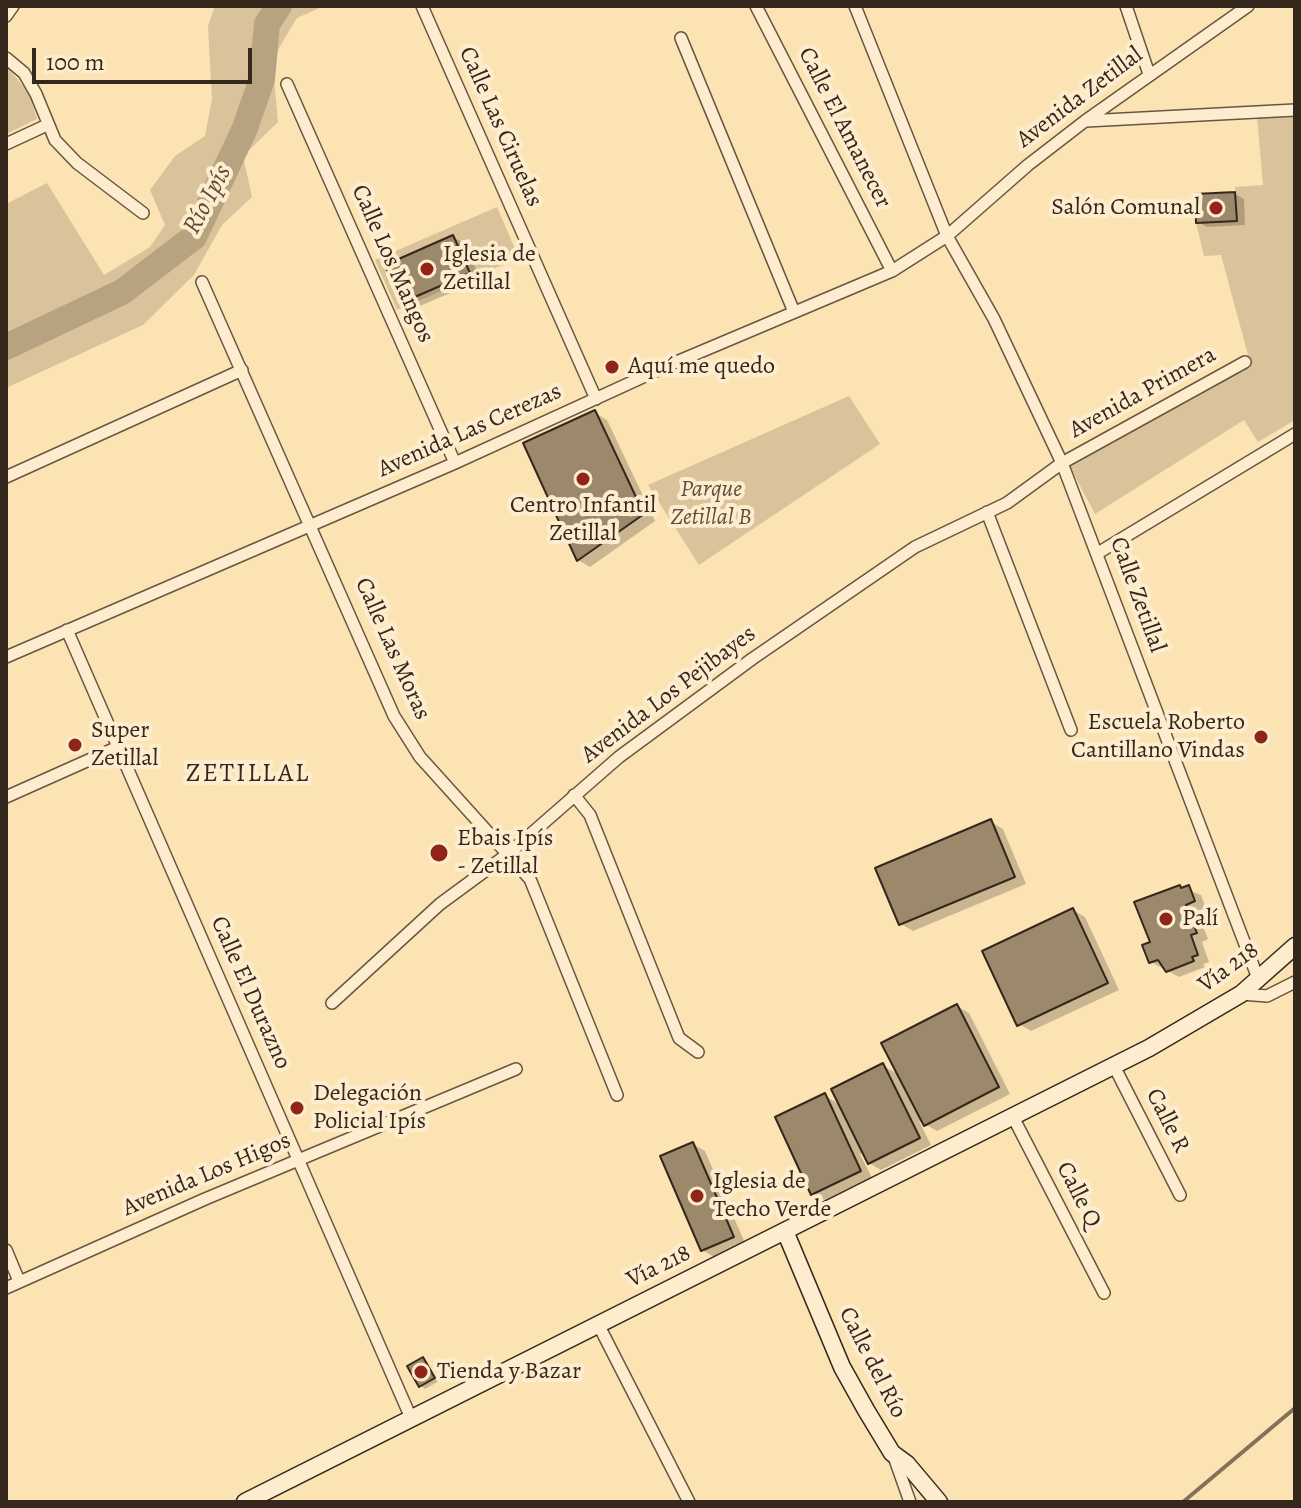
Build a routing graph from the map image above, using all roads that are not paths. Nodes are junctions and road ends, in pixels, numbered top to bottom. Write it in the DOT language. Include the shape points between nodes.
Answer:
graph roads {
  1 [pos="13,6"];
  2 [pos="422,6"];
  3 [pos="756,6"];
  4 [pos="855,6"];
  5 [pos="1126,6"];
  6 [pos="1248,6"];
  7 [pos="6,16"];
  8 [pos="681,38"];
  9 [pos="6,58"];
  10 [pos="1149,74"];
  11 [pos="287,84"];
  12 [pos="1295,110"];
  13 [pos="1085,121"];
  14 [pos="47,125"];
  15 [pos="6,144"];
  16 [pos="143,213"];
  17 [pos="947,236"];
  18 [pos="892,271"];
  19 [pos="202,282"];
  20 [pos="794,312"];
  21 [pos="1245,362"];
  22 [pos="242,370"];
  23 [pos="596,399"];
  24 [pos="1295,434"];
  25 [pos="455,463"];
  26 [pos="1062,463"];
  27 [pos="6,477"];
  28 [pos="987,512"];
  29 [pos="312,524"];
  30 [pos="1098,553"];
  31 [pos="67,630"];
  32 [pos="6,657"];
  33 [pos="1071,730"];
  34 [pos="118,747"];
  35 [pos="574,795"];
  36 [pos="6,797"];
  37 [pos="508,854"];
  38 [pos="1295,946"];
  39 [pos="1259,981"];
  40 [pos="1295,982"];
  41 [pos="1241,994"];
  42 [pos="332,1003"];
  43 [pos="698,1052"];
  44 [pos="1114,1066"];
  45 [pos="516,1069"];
  46 [pos="617,1095"];
  47 [pos="1013,1117"];
  48 [pos="298,1159"];
  49 [pos="1180,1195"];
  50 [pos="785,1231"];
  51 [pos="6,1250"];
  52 [pos="19,1281"];
  53 [pos="6,1288"];
  54 [pos="1104,1293"];
  55 [pos="598,1324"];
  56 [pos="411,1418"];
  57 [pos="892,1453"];
  58 [pos="245,1502"];
  59 [pos="689,1502"];
  60 [pos="910,1502"];
  61 [pos="939,1502"];
  1 -- 7 [label="street"];
  2 -- 23 [label="street, Calle Las Ciruelas"];
  3 -- 18 [label="street, Calle El Amanecer"];
  4 -- 17 [label="street, Calle El Amanecer"];
  5 -- 10 [label="street"];
  6 -- 10 [label="street, Avenida Zetillal"];
  8 -- 20 [label="street"];
  9 -- 14 [label="street" via="24,73"];
  10 -- 13 [label="street, Avenida Zetillal"];
  11 -- 25 [label="street, Calle Los Mangos"];
  12 -- 13 [label="street"];
  13 -- 17 [label="street, Avenida Zetillal"];
  14 -- 15 [label="street"];
  14 -- 16 [label="street" via="77,163"];
  17 -- 18 [label="street, Avenida Las Cerezas"];
  17 -- 26 [label="street, Calle Zetillal" via="994,319"];
  18 -- 20 [label="street, Avenida Las Cerezas"];
  19 -- 22 [label="street, Calle Las Moras"];
  20 -- 23 [label="street, Avenida Las Cerezas"];
  21 -- 26 [label="street, Avenida Primera"];
  22 -- 27 [label="street"];
  22 -- 29 [label="street, Calle Las Moras"];
  23 -- 25 [label="street, Avenida Las Cerezas"];
  24 -- 30 [label="street"];
  25 -- 29 [label="street, Avenida Las Cerezas"];
  26 -- 28 [label="street, Avenida Los Pejibayes"];
  26 -- 30 [label="street, Calle Zetillal"];
  28 -- 33 [label="street"];
  28 -- 35 [label="street, Avenida Los Pejibayes" via="915,547 752,659"];
  29 -- 31 [label="street, Avenida Las Cerezas"];
  29 -- 37 [label="street, Calle Las Moras" via="402,729 420,757"];
  30 -- 39 [label="street, Calle Zetillal"];
  31 -- 32 [label="street, Avenida Las Cerezas"];
  31 -- 34 [label="street, Calle El Durazno"];
  34 -- 36 [label="street"];
  34 -- 48 [label="street, Calle El Durazno"];
  35 -- 37 [label="street, Avenida Los Pejibayes"];
  35 -- 43 [label="street" via="590,815 679,1038"];
  37 -- 42 [label="street, Avenida Los Pejibayes" via="440,904"];
  37 -- 46 [label="street, Calle Las Moras" via="530,879"];
  38 -- 39 [label="main road, Vía 218"];
  39 -- 41 [label="main road, Vía 218"];
  40 -- 41 [label="street" via="1267,996"];
  41 -- 44 [label="main road, Vía 218"];
  44 -- 47 [label="main road, Vía 218"];
  44 -- 49 [label="street, Calle R"];
  45 -- 48 [label="street, Avenida Los Higos"];
  47 -- 50 [label="main road, Vía 218"];
  47 -- 54 [label="street, Calle Q"];
  48 -- 52 [label="street, Avenida Los Higos"];
  48 -- 56 [label="street, Calle El Durazno"];
  50 -- 55 [label="main road, Vía 218"];
  50 -- 57 [label="main road, Calle del Río" via="842,1367"];
  51 -- 52 [label="street"];
  52 -- 53 [label="street, Avenida Los Higos"];
  55 -- 56 [label="main road, Vía 218"];
  55 -- 59 [label="street"];
  56 -- 58 [label="main road, Vía 218"];
  57 -- 60 [label="street"];
  57 -- 61 [label="main road, Calle del Río"];
}
